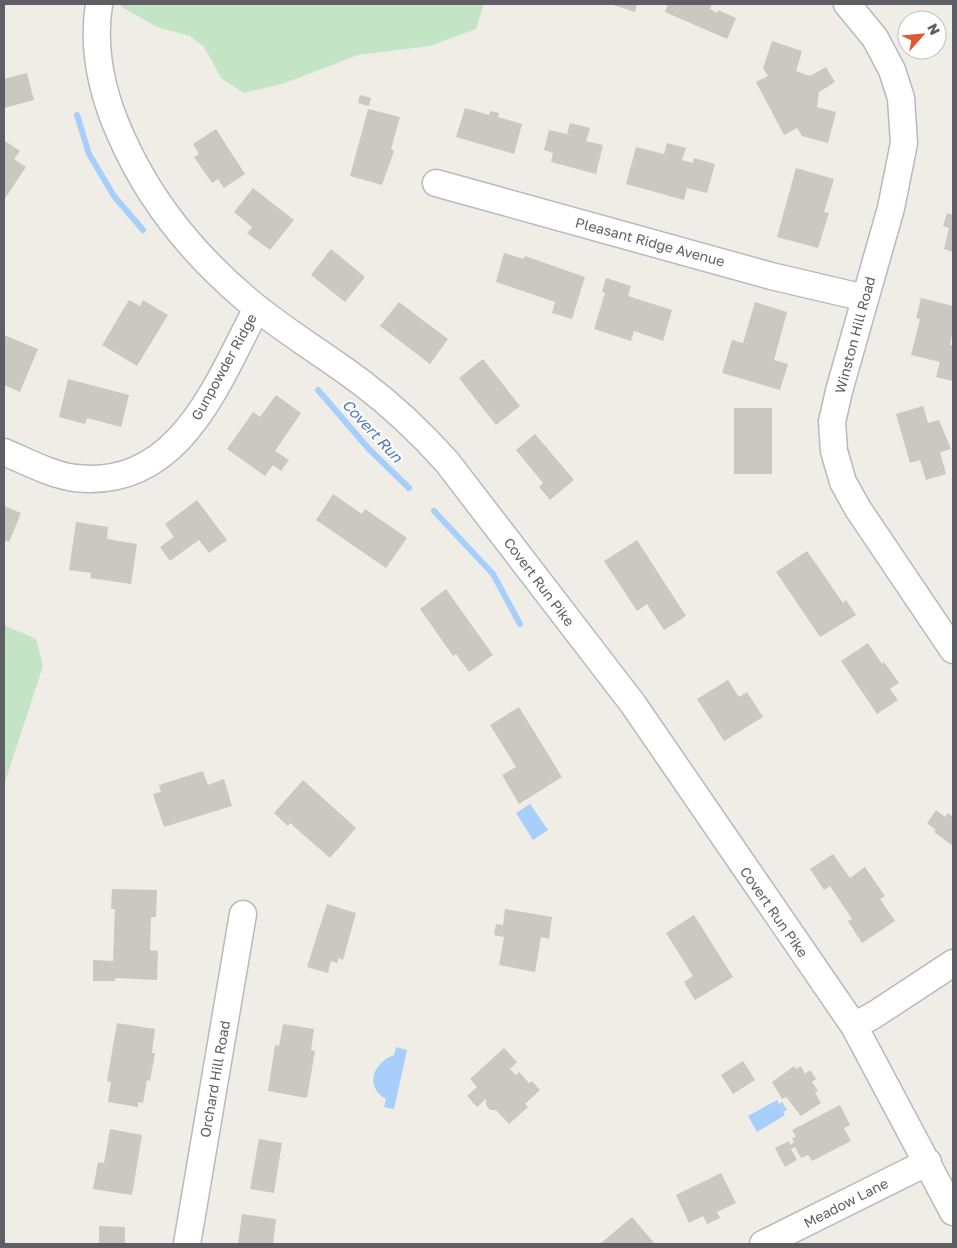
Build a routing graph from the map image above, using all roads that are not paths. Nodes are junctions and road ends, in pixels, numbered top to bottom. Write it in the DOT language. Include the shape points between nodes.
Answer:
graph roads {
  1 [pos="99,4"];
  2 [pos="847,4"];
  3 [pos="436,183"];
  4 [pos="865,298"];
  5 [pos="257,308"];
  6 [pos="4,452"];
  7 [pos="953,650"];
  8 [pos="243,914"];
  9 [pos="953,963"];
  10 [pos="854,1026"];
  11 [pos="928,1162"];
  12 [pos="953,1212"];
  13 [pos="187,1244"];
  14 [pos="763,1244"];
  1 -- 5 [label="street, Covert Run Pike" via="96,24 100,72 108,104 131,159 170,221 195,250"];
  2 -- 4 [label="street, Winston Hill Road" via="864,22 888,61 902,98 904,121 898,175"];
  3 -- 4 [label="street, Pleasant Ridge Avenue" via="771,276"];
  4 -- 7 [label="street, Winston Hill Road" via="832,422 836,463 858,509"];
  5 -- 6 [label="street, Gunpowder Ridge" via="194,424 152,463 128,473 102,478 74,478"];
  5 -- 10 [label="street, Covert Run Pike" via="414,425 448,462 633,704"];
  8 -- 13 [label="street, Orchard Hill Road"];
  9 -- 10 [label="street"];
  10 -- 11 [label="street, Covert Run Pike"];
  11 -- 12 [label="street, Covert Run Pike"];
  11 -- 14 [label="street, Meadow Lane"];
}
